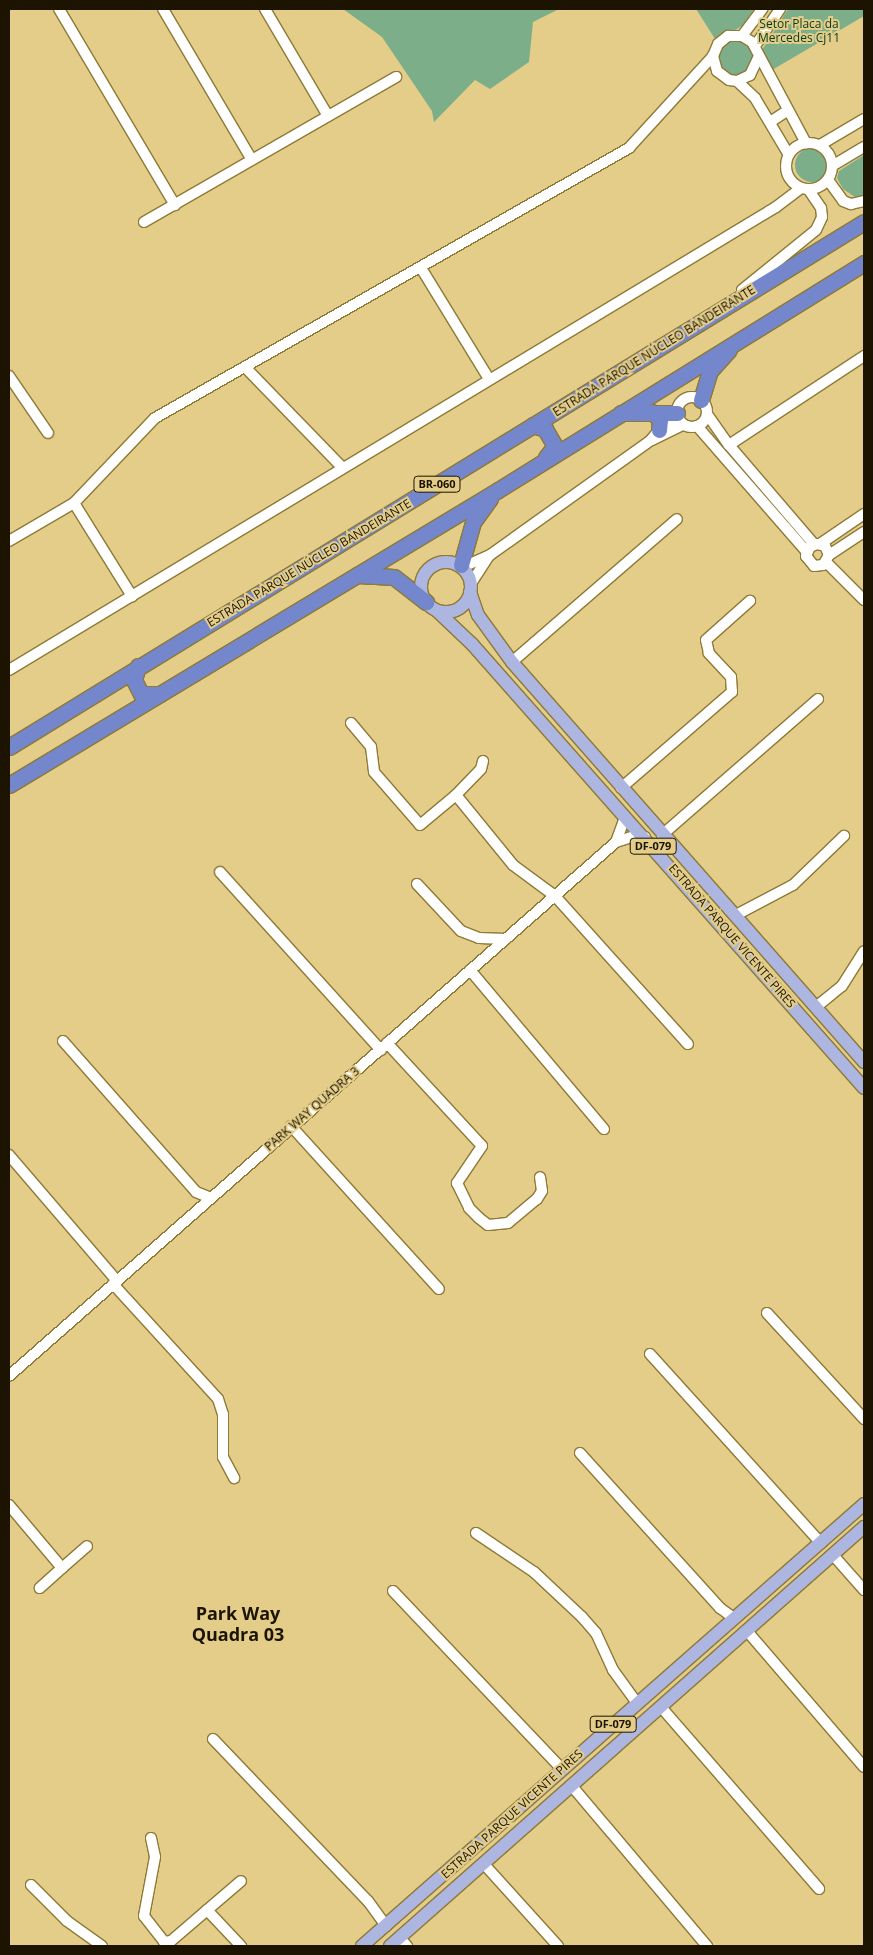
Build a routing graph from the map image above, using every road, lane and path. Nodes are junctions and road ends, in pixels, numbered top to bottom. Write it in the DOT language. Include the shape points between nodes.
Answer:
graph roads {
  1 [pos="59,9"];
  2 [pos="163,9"];
  3 [pos="266,9"];
  4 [pos="762,9"];
  5 [pos="780,9"];
  6 [pos="742,36"];
  7 [pos="755,46"];
  8 [pos="713,56"];
  9 [pos="758,58"];
  10 [pos="396,77"];
  11 [pos="737,81"];
  12 [pos="788,111"];
  13 [pos="328,116"];
  14 [pos="864,119"];
  15 [pos="770,122"];
  16 [pos="806,143"];
  17 [pos="820,146"];
  18 [pos="864,147"];
  19 [pos="789,155"];
  20 [pos="252,160"];
  21 [pos="832,166"];
  22 [pos="828,180"];
  23 [pos="805,188"];
  24 [pos="864,201"];
  25 [pos="175,205"];
  26 [pos="144,222"];
  27 [pos="864,222"];
  28 [pos="864,263"];
  29 [pos="420,268"];
  30 [pos="715,314"];
  31 [pos="741,336"];
  32 [pos="864,356"];
  33 [pos="244,368"];
  34 [pos="9,376"];
  35 [pos="489,379"];
  36 [pos="704,407"];
  37 [pos="652,412"];
  38 [pos="620,413"];
  39 [pos="679,418"];
  40 [pos="533,425"];
  41 [pos="697,426"];
  42 [pos="48,433"];
  43 [pos="655,435"];
  44 [pos="729,445"];
  45 [pos="542,461"];
  46 [pos="342,467"];
  47 [pos="498,490"];
  48 [pos="74,503"];
  49 [pos="864,514"];
  50 [pos="677,519"];
  51 [pos="864,532"];
  52 [pos="9,541"];
  53 [pos="814,547"];
  54 [pos="490,555"];
  55 [pos="827,558"];
  56 [pos="462,566"];
  57 [pos="353,576"];
  58 [pos="470,589"];
  59 [pos="132,596"];
  60 [pos="864,600"];
  61 [pos="750,601"];
  62 [pos="431,606"];
  63 [pos="512,662"];
  64 [pos="138,666"];
  65 [pos="9,670"];
  66 [pos="160,694"];
  67 [pos="818,698"];
  68 [pos="351,723"];
  69 [pos="9,747"];
  70 [pos="483,761"];
  71 [pos="9,785"];
  72 [pos="621,788"];
  73 [pos="456,795"];
  74 [pos="625,817"];
  75 [pos="662,835"];
  76 [pos="844,836"];
  77 [pos="644,837"];
  78 [pos="616,842"];
  79 [pos="220,872"];
  80 [pos="416,884"];
  81 [pos="555,896"];
  82 [pos="736,915"];
  83 [pos="506,939"];
  84 [pos="864,951"];
  85 [pos="470,970"];
  86 [pos="793,980"];
  87 [pos="781,992"];
  88 [pos="816,1007"];
  89 [pos="63,1041"];
  90 [pos="688,1044"];
  91 [pos="384,1046"];
  92 [pos="864,1062"];
  93 [pos="864,1088"];
  94 [pos="291,1126"];
  95 [pos="604,1129"];
  96 [pos="9,1155"];
  97 [pos="540,1177"];
  98 [pos="196,1192"];
  99 [pos="211,1198"];
  100 [pos="200,1207"];
  101 [pos="115,1282"];
  102 [pos="439,1289"];
  103 [pos="767,1313"];
  104 [pos="650,1354"];
  105 [pos="9,1376"];
  106 [pos="864,1419"];
  107 [pos="580,1453"];
  108 [pos="234,1478"];
  109 [pos="864,1504"];
  110 [pos="9,1505"];
  111 [pos="864,1527"];
  112 [pos="476,1533"];
  113 [pos="821,1543"];
  114 [pos="87,1546"];
  115 [pos="833,1555"];
  116 [pos="62,1568"];
  117 [pos="40,1588"];
  118 [pos="864,1590"];
  119 [pos="393,1591"];
  120 [pos="734,1618"];
  121 [pos="747,1631"];
  122 [pos="637,1703"];
  123 [pos="661,1707"];
  124 [pos="212,1739"];
  125 [pos="864,1767"];
  126 [pos="562,1769"];
  127 [pos="571,1785"];
  128 [pos="151,1838"];
  129 [pos="483,1863"];
  130 [pos="241,1881"];
  131 [pos="31,1886"];
  132 [pos="819,1889"];
  133 [pos="207,1910"];
  134 [pos="386,1926"];
  135 [pos="399,1944"];
  136 [pos="102,1946"];
  137 [pos="241,1946"];
  138 [pos="362,1946"];
  139 [pos="558,1946"];
  140 [pos="707,1946"];
  1 -- 25 [label="street"];
  2 -- 20 [label="street"];
  3 -- 13 [label="street"];
  4 -- 6 [label="street"];
  5 -- 7 [label="street"];
  6 -- 7 [label="street"];
  6 -- 8 [label="street" via="722,39"];
  7 -- 9 [label="street"];
  8 -- 11 [label="street" via="717,71"];
  8 -- 29 [label="street" via="629,148"];
  9 -- 11 [label="street" via="750,75"];
  9 -- 12 [label="street"];
  10 -- 13 [label="street"];
  11 -- 15 [label="street" via="755,98"];
  12 -- 15 [label="street"];
  12 -- 16 [label="street"];
  13 -- 20 [label="street"];
  14 -- 17 [label="street"];
  15 -- 19 [label="street"];
  16 -- 17 [label="street"];
  16 -- 19 [label="street"];
  17 -- 21 [label="street" via="829,154"];
  18 -- 21 [label="street"];
  19 -- 23 [label="street" via="788,174"];
  20 -- 25 [label="street"];
  21 -- 22 [label="street"];
  22 -- 23 [label="street"];
  22 -- 24 [label="street" via="843,201 851,204"];
  23 -- 30 [label="street" via="822,213 816,230"];
  23 -- 35 [label="street"];
  25 -- 26 [label="street"];
  27 -- 30 [label="highway, ESTRADA PARQUE NÚCLEO BANDEIRANTE / BR-060"];
  28 -- 31 [label="highway, BR-060"];
  29 -- 33 [label="street"];
  29 -- 35 [label="street"];
  30 -- 40 [label="highway, ESTRADA PARQUE NÚCLEO BANDEIRANTE / BR-060"];
  31 -- 36 [label="highway" via="710,371"];
  31 -- 38 [label="highway, BR-060"];
  32 -- 44 [label="street"];
  33 -- 46 [label="street"];
  33 -- 48 [label="street" via="155,418"];
  34 -- 42 [label="street"];
  35 -- 46 [label="street"];
  36 -- 39 [label="street" via="685,399"];
  36 -- 41 [label="street"];
  36 -- 44 [label="street"];
  37 -- 38 [label="highway"];
  37 -- 39 [label="highway"];
  37 -- 43 [label="highway" via="660,419"];
  38 -- 45 [label="highway, BR-060"];
  39 -- 41 [label="street"];
  39 -- 43 [label="street"];
  40 -- 45 [label="highway" via="545,428 555,446"];
  40 -- 64 [label="highway, ESTRADA PARQUE NÚCLEO BANDEIRANTE / BR-060"];
  41 -- 53 [label="street"];
  43 -- 54 [label="street"];
  44 -- 53 [label="street"];
  45 -- 47 [label="highway, BR-060"];
  46 -- 59 [label="street"];
  47 -- 56 [label="highway" via="473,522"];
  47 -- 57 [label="highway, BR-060"];
  48 -- 52 [label="street"];
  48 -- 59 [label="street"];
  49 -- 53 [label="street"];
  50 -- 63 [label="street"];
  51 -- 55 [label="street"];
  53 -- 55 [label="street"];
  53 -- 55 [label="street" via="808,560 814,566"];
  54 -- 56 [label="street"];
  54 -- 58 [label="street"];
  55 -- 60 [label="street"];
  56 -- 58 [label="main road, ESTRADA PARQUE VICENTE PIRES / DF-079" via="470,577"];
  56 -- 62 [label="main road" via="442,563 427,572 422,584"];
  57 -- 62 [label="highway" via="374,574 394,577"];
  57 -- 66 [label="highway, BR-060"];
  58 -- 62 [label="main road" via="465,603 454,611"];
  58 -- 63 [label="main road, ESTRADA PARQUE VICENTE PIRES / DF-079" via="478,615"];
  59 -- 65 [label="street"];
  61 -- 72 [label="street" via="706,640 709,653 730,678 732,692"];
  62 -- 74 [label="main road, ESTRADA PARQUE VICENTE PIRES / DF-079" via="472,644"];
  63 -- 72 [label="main road, ESTRADA PARQUE VICENTE PIRES / DF-079"];
  64 -- 66 [label="highway" via="134,680 141,694"];
  64 -- 69 [label="highway, ESTRADA PARQUE NÚCLEO BANDEIRANTE / BR-060"];
  66 -- 71 [label="highway, BR-060"];
  67 -- 75 [label="street"];
  68 -- 73 [label="street" via="371,748 374,772 420,825"];
  70 -- 73 [label="street" via="481,769"];
  72 -- 75 [label="main road, ESTRADA PARQUE VICENTE PIRES / DF-079"];
  73 -- 81 [label="street" via="513,865"];
  74 -- 77 [label="main road, ESTRADA PARQUE VICENTE PIRES / DF-079"];
  74 -- 78 [label="street, PARK WAY QUADRA 3"];
  75 -- 82 [label="main road, ESTRADA PARQUE VICENTE PIRES / DF-079"];
  76 -- 82 [label="street" via="788,889"];
  77 -- 78 [label="street, PARK WAY QUADRA 3" via="634,836"];
  77 -- 87 [label="main road, ESTRADA PARQUE VICENTE PIRES / DF-079"];
  78 -- 81 [label="street, PARK WAY QUADRA 3"];
  79 -- 91 [label="street"];
  80 -- 83 [label="street" via="461,932 479,938"];
  81 -- 83 [label="street, PARK WAY QUADRA 3"];
  81 -- 90 [label="street"];
  82 -- 86 [label="main road, ESTRADA PARQUE VICENTE PIRES / DF-079"];
  83 -- 85 [label="street, PARK WAY QUADRA 3"];
  84 -- 88 [label="street" via="842,986"];
  85 -- 91 [label="street, PARK WAY QUADRA 3"];
  85 -- 95 [label="street"];
  86 -- 87 [label="main road" via="789,991"];
  86 -- 88 [label="main road, ESTRADA PARQUE VICENTE PIRES / DF-079"];
  87 -- 93 [label="main road, ESTRADA PARQUE VICENTE PIRES / DF-079"];
  88 -- 92 [label="main road, ESTRADA PARQUE VICENTE PIRES / DF-079"];
  89 -- 98 [label="street"];
  91 -- 94 [label="street, PARK WAY QUADRA 3"];
  91 -- 97 [label="street" via="482,1146 457,1183 469,1208 479,1218 488,1225 508,1223 537,1200 542,1191"];
  94 -- 99 [label="street, PARK WAY QUADRA 3"];
  94 -- 102 [label="street"];
  96 -- 101 [label="street"];
  98 -- 99 [label="street"];
  98 -- 100 [label="street"];
  99 -- 100 [label="street, PARK WAY QUADRA 3"];
  100 -- 101 [label="street, PARK WAY QUADRA 3"];
  101 -- 105 [label="street, PARK WAY QUADRA 3"];
  101 -- 108 [label="street" via="218,1399 223,1414 223,1457"];
  103 -- 106 [label="street"];
  104 -- 113 [label="street"];
  107 -- 120 [label="street" via="720,1608"];
  109 -- 113 [label="main road, ESTRADA PARQUE VICENTE PIRES / DF-079"];
  110 -- 116 [label="street"];
  111 -- 115 [label="main road, ESTRADA PARQUE VICENTE PIRES / DF-079"];
  112 -- 122 [label="street" via="534,1572 582,1617 596,1633 613,1670"];
  113 -- 120 [label="main road, ESTRADA PARQUE VICENTE PIRES / DF-079"];
  114 -- 116 [label="street"];
  115 -- 118 [label="street"];
  115 -- 121 [label="main road, ESTRADA PARQUE VICENTE PIRES / DF-079"];
  116 -- 117 [label="street"];
  119 -- 126 [label="street"];
  120 -- 122 [label="main road, ESTRADA PARQUE VICENTE PIRES / DF-079"];
  121 -- 123 [label="main road, ESTRADA PARQUE VICENTE PIRES / DF-079"];
  121 -- 125 [label="street"];
  122 -- 126 [label="main road, ESTRADA PARQUE VICENTE PIRES / DF-079"];
  123 -- 127 [label="main road, ESTRADA PARQUE VICENTE PIRES / DF-079"];
  123 -- 132 [label="street"];
  124 -- 134 [label="street" via="368,1901"];
  126 -- 134 [label="main road, ESTRADA PARQUE VICENTE PIRES / DF-079"];
  127 -- 129 [label="main road, ESTRADA PARQUE VICENTE PIRES / DF-079"];
  127 -- 140 [label="street"];
  128 -- 133 [label="street" via="155,1857 144,1916 146,1922 166,1943"];
  129 -- 135 [label="main road, ESTRADA PARQUE VICENTE PIRES / DF-079"];
  129 -- 139 [label="street"];
  130 -- 133 [label="street"];
  131 -- 136 [label="street" via="66,1921"];
  133 -- 137 [label="street"];
  134 -- 138 [label="main road, ESTRADA PARQUE VICENTE PIRES / DF-079"];
}
